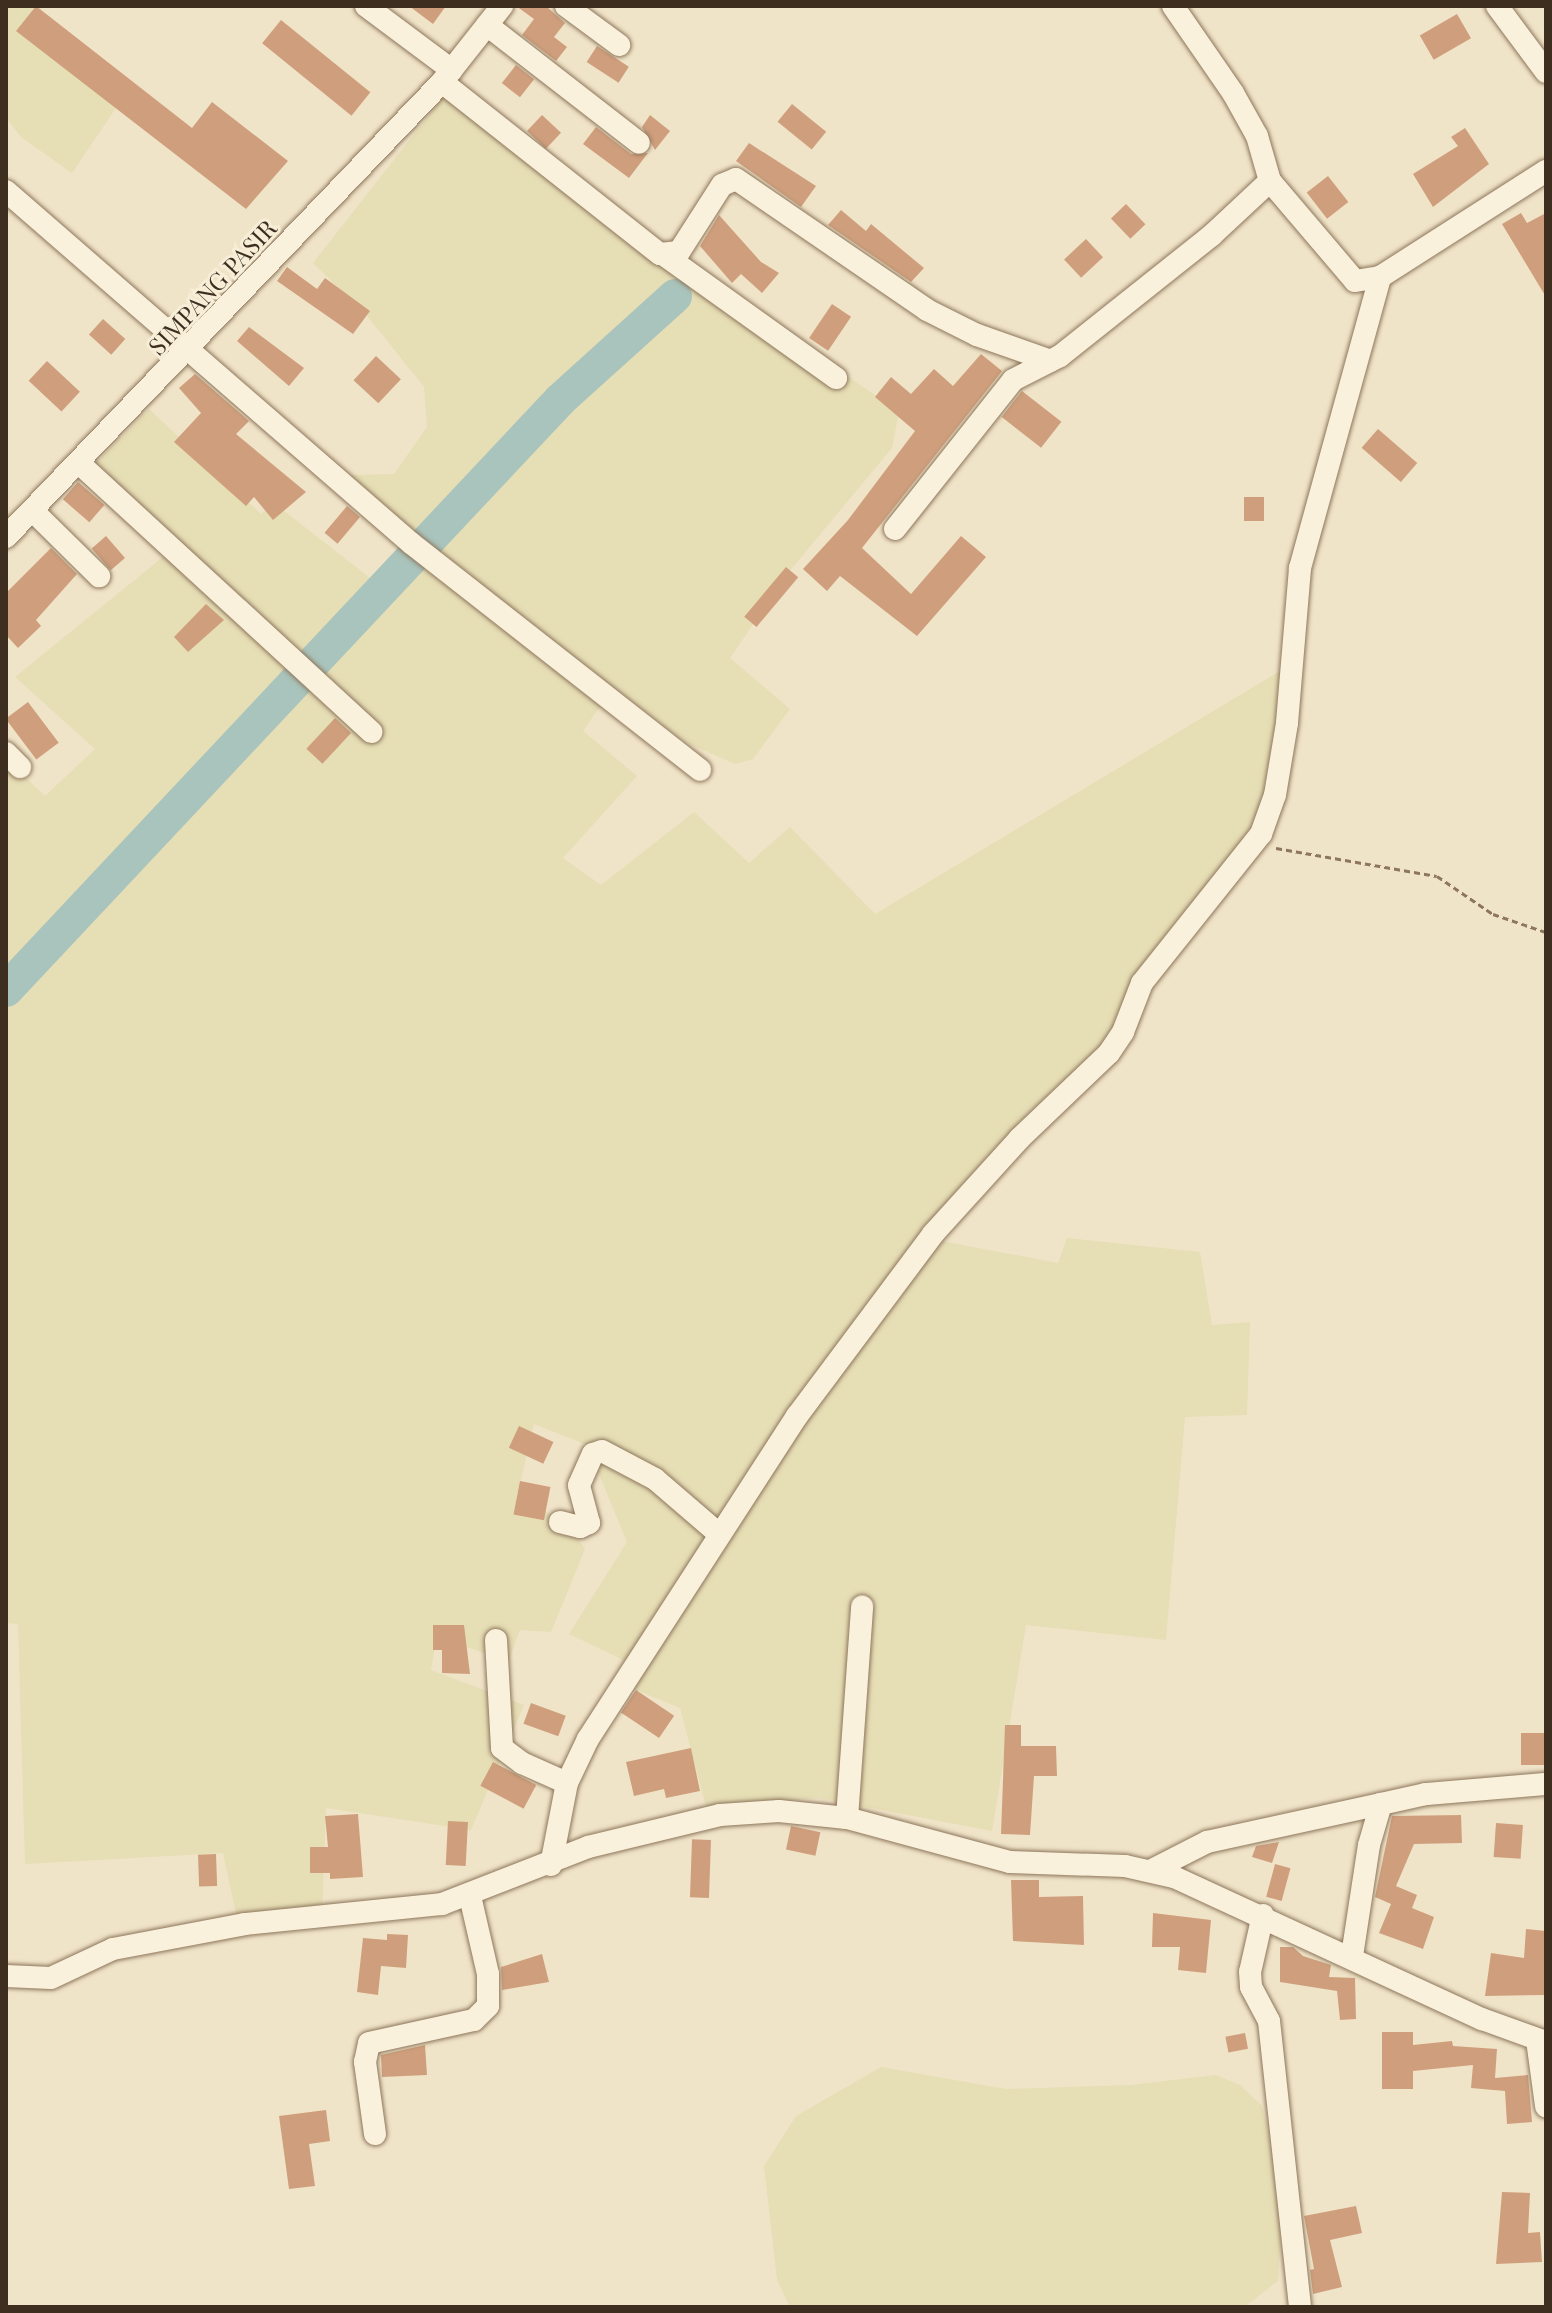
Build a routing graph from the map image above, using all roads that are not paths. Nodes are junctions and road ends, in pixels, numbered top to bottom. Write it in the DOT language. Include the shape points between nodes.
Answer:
graph roads {
  1 [pos="366,6"];
  2 [pos="502,6"];
  3 [pos="566,6"];
  4 [pos="1173,6"];
  5 [pos="1497,6"];
  6 [pos="487,25"];
  7 [pos="619,45"];
  8 [pos="1546,72"];
  9 [pos="447,76"];
  10 [pos="639,143"];
  11 [pos="1546,171"];
  12 [pos="1270,181"];
  13 [pos="6,191"];
  14 [pos="667,257"];
  15 [pos="1380,277"];
  16 [pos="187,352"];
  17 [pos="1051,361"];
  18 [pos="836,378"];
  19 [pos="80,464"];
  20 [pos="33,511"];
  21 [pos="895,529"];
  22 [pos="6,537"];
  23 [pos="99,576"];
  24 [pos="371,732"];
  25 [pos="700,770"];
  26 [pos="560,1522"];
  27 [pos="719,1534"];
  28 [pos="862,1607"];
  29 [pos="496,1640"];
  30 [pos="567,1783"];
  31 [pos="1546,1784"];
  32 [pos="1381,1804"];
  33 [pos="847,1818"];
  34 [pos="551,1865"];
  35 [pos="1152,1870"];
  36 [pos="470,1896"];
  37 [pos="1263,1915"];
  38 [pos="1352,1956"];
  39 [pos="6,1976"];
  40 [pos="1542,2041"];
  41 [pos="1546,2106"];
  42 [pos="375,2134"];
  43 [pos="1300,2307"];
  1 -- 9 [label="street"];
  2 -- 6 [label="street, SIMPANG PASIR"];
  3 -- 7 [label="street"];
  4 -- 12 [label="street" via="1257,136"];
  5 -- 8 [label="street"];
  6 -- 9 [label="street, SIMPANG PASIR"];
  6 -- 10 [label="street"];
  9 -- 14 [label="street" via="652,250"];
  9 -- 16 [label="street, SIMPANG PASIR"];
  11 -- 15 [label="street"];
  12 -- 15 [label="street" via="1347,276 1363,283"];
  12 -- 17 [label="street" via="1212,235"];
  13 -- 16 [label="street"];
  14 -- 17 [label="street" via="679,252 722,185 736,179 927,310 977,335"];
  14 -- 18 [label="street"];
  15 -- 27 [label="street" via="1300,568 1287,723 1269,816 1254,844 1142,983 1109,1053 1019,1139 933,1234 797,1416"];
  16 -- 19 [label="street, SIMPANG PASIR"];
  16 -- 25 [label="street" via="409,542"];
  17 -- 21 [label="street" via="1000,393"];
  19 -- 20 [label="street, SIMPANG PASIR"];
  19 -- 24 [label="street"];
  20 -- 22 [label="street, SIMPANG PASIR"];
  20 -- 23 [label="street"];
  26 -- 27 [label="street" via="580,1527 589,1523 579,1485 593,1454 602,1451 655,1479"];
  27 -- 30 [label="street" via="588,1739"];
  28 -- 33 [label="street"];
  29 -- 30 [label="street" via="502,1748"];
  30 -- 34 [label="street"];
  31 -- 32 [label="street" via="1426,1794"];
  32 -- 35 [label="street" via="1207,1842"];
  32 -- 38 [label="street" via="1369,1845"];
  33 -- 34 [label="street" via="779,1811 720,1815 588,1847"];
  33 -- 35 [label="street" via="1010,1862"];
  34 -- 36 [label="street"];
  35 -- 37 [label="street"];
  36 -- 39 [label="street" via="379,1913 245,1924 113,1949 51,1978"];
  36 -- 42 [label="street" via="488,1974 488,2006 474,2020 369,2043 365,2062"];
  37 -- 38 [label="street"];
  37 -- 43 [label="street" via="1251,1987 1269,2021"];
  38 -- 40 [label="street" via="1458,2008"];
  40 -- 41 [label="street"];
}
